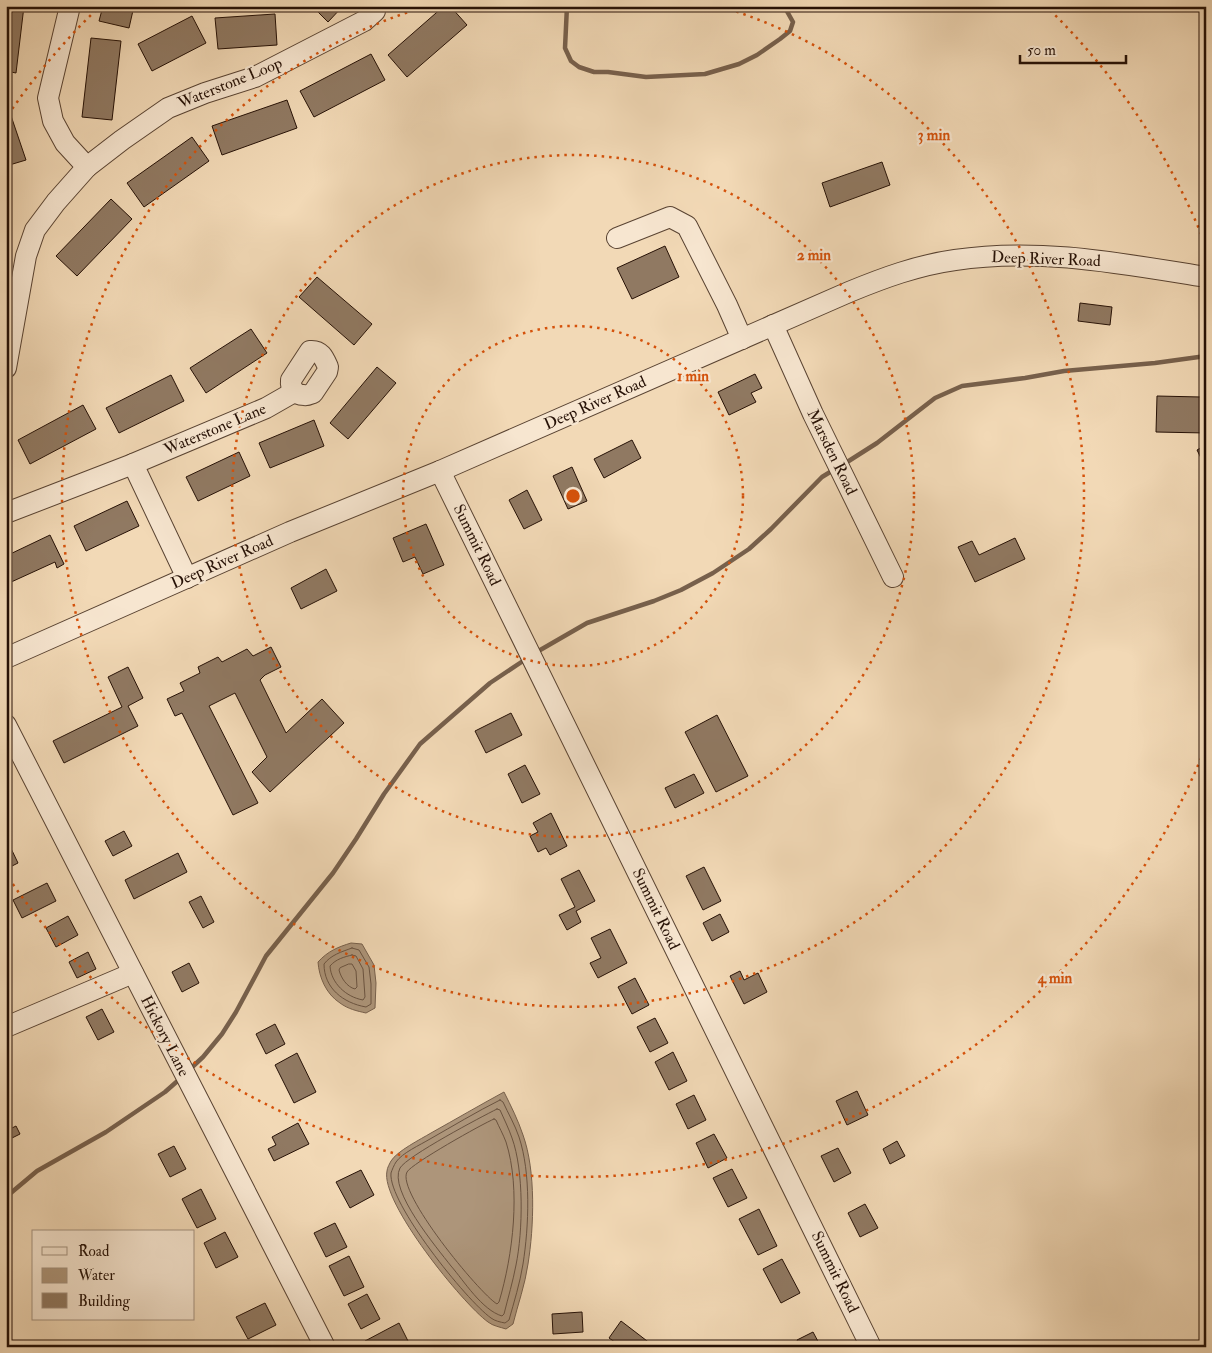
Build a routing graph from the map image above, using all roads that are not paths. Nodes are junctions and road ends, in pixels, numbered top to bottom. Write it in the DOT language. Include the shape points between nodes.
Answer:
graph roads {
  1 [pos="70,6"];
  2 [pos="375,6"];
  3 [pos="87,167"];
  4 [pos="617,238"];
  5 [pos="1206,277"];
  6 [pos="773,325"];
  7 [pos="742,339"];
  8 [pos="6,368"];
  9 [pos="294,392"];
  10 [pos="133,464"];
  11 [pos="440,471"];
  12 [pos="6,513"];
  13 [pos="893,577"];
  14 [pos="187,578"];
  15 [pos="6,658"];
  16 [pos="6,725"];
  17 [pos="133,974"];
  18 [pos="6,1028"];
  19 [pos="325,1347"];
  20 [pos="872,1347"];
  1 -- 3 [label="street" via="48,98 53,121 65,144"];
  2 -- 3 [label="street, Waterstone Loop" via="375,11 364,21 254,77 168,108"];
  3 -- 8 [label="street, Waterstone Loop" via="35,230 26,256"];
  4 -- 7 [label="street" via="670,217 686,226"];
  5 -- 6 [label="street, Deep River Road" via="1067,258 980,257 902,272"];
  6 -- 7 [label="street, Deep River Road"];
  6 -- 13 [label="street, Marsden Road"];
  7 -- 11 [label="street, Deep River Road"];
  9 -- 10 [label="street, Waterstone Lane" via="266,408"];
  10 -- 12 [label="street, Waterstone Lane"];
  10 -- 14 [label="street"];
  11 -- 14 [label="street, Deep River Road"];
  11 -- 20 [label="street, Summit Road"];
  14 -- 15 [label="street, Deep River Road"];
  16 -- 17 [label="street, Hickory Lane"];
  17 -- 18 [label="street"];
  17 -- 19 [label="street, Hickory Lane"];
}
